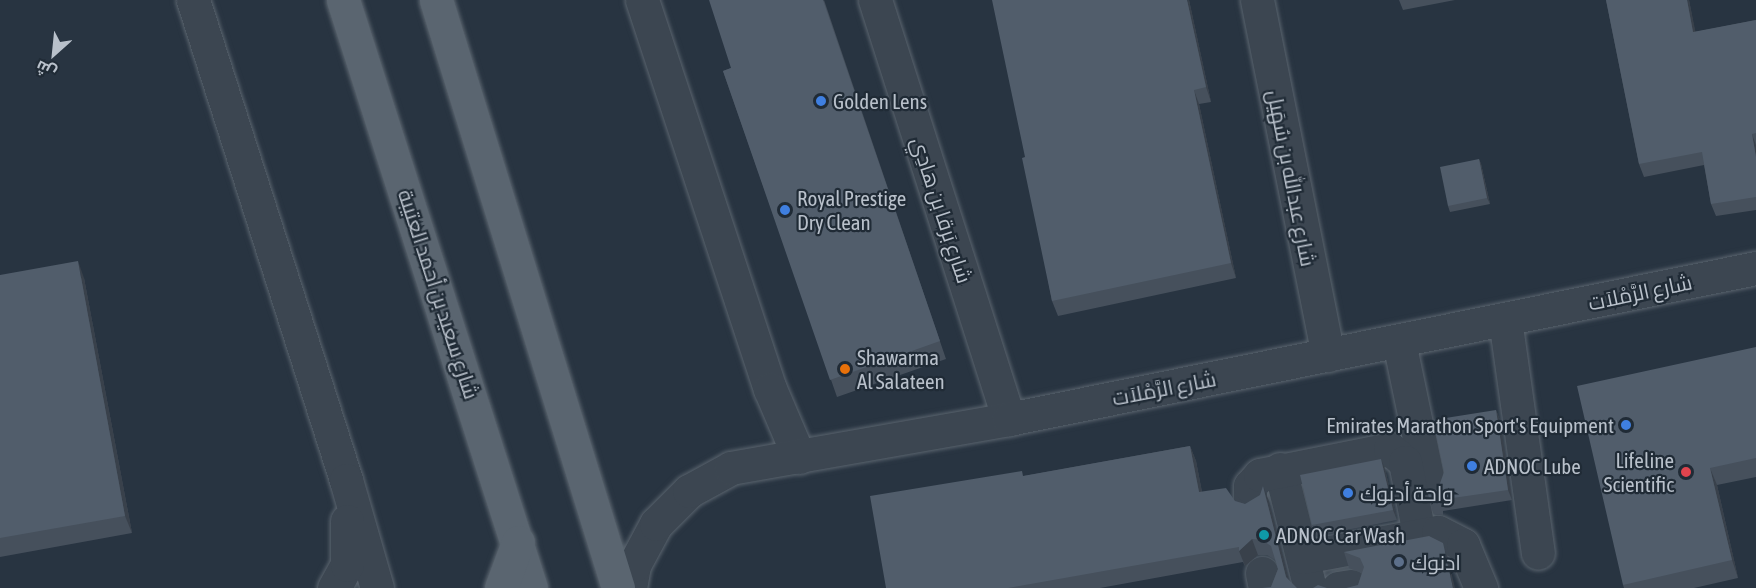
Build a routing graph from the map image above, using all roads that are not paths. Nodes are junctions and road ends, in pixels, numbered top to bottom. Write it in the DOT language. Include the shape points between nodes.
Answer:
graph roads {
  1 [pos="193,0"];
  2 [pos="343,0"];
  3 [pos="436,0"];
  4 [pos="642,0"];
  5 [pos="875,0"];
  6 [pos="1257,0"];
  7 [pos="1756,268"];
  8 [pos="1505,319"];
  9 [pos="1399,342"];
  10 [pos="1328,355"];
  11 [pos="1010,419"];
  12 [pos="799,457"];
  13 [pos="1280,469"];
  14 [pos="346,480"];
  15 [pos="1250,501"];
  16 [pos="1428,533"];
  17 [pos="518,542"];
  18 [pos="1538,553"];
  19 [pos="1306,573"];
  20 [pos="1469,576"];
  21 [pos="334,588"];
  22 [pos="377,588"];
  23 [pos="501,588"];
  24 [pos="531,588"];
  25 [pos="618,588"];
  26 [pos="630,588"];
  1 -- 14 [label="street"];
  2 -- 17 [label="main road, شارع سعيد بن أحمد العتيبة"];
  3 -- 25 [label="main road"];
  4 -- 12 [label="street" via="770,390"];
  5 -- 11 [label="street, شارع بَرقا بن هادِي"];
  6 -- 10 [label="street, شارع عبدالله بن سُهَيل"];
  7 -- 8 [label="street, شارع الرَّمْلاَت"];
  8 -- 9 [label="street, شارع الرَّمْلاَت"];
  8 -- 18 [label="street"];
  9 -- 10 [label="street, شارع الرَّمْلاَت"];
  9 -- 16 [label="street"];
  10 -- 11 [label="street, شارع الرَّمْلاَت"];
  11 -- 12 [label="street, شارع الرَّمْلاَت"];
  12 -- 26 [label="street, شارع الرَّمْلاَت" via="731,468 689,491 656,524 634,565"];
  13 -- 15 [label="street" via="1254,480 1248,494"];
  13 -- 16 [label="street" via="1390,449 1405,462"];
  13 -- 19 [label="street"];
  14 -- 21 [label="street" via="347,565"];
  14 -- 22 [label="street"];
  16 -- 19 [label="street"];
  16 -- 20 [label="street" via="1463,545"];
  17 -- 23 [label="main road"];
  17 -- 24 [label="main road, شارع سعيد بن أحمد العتيبة"];
}
